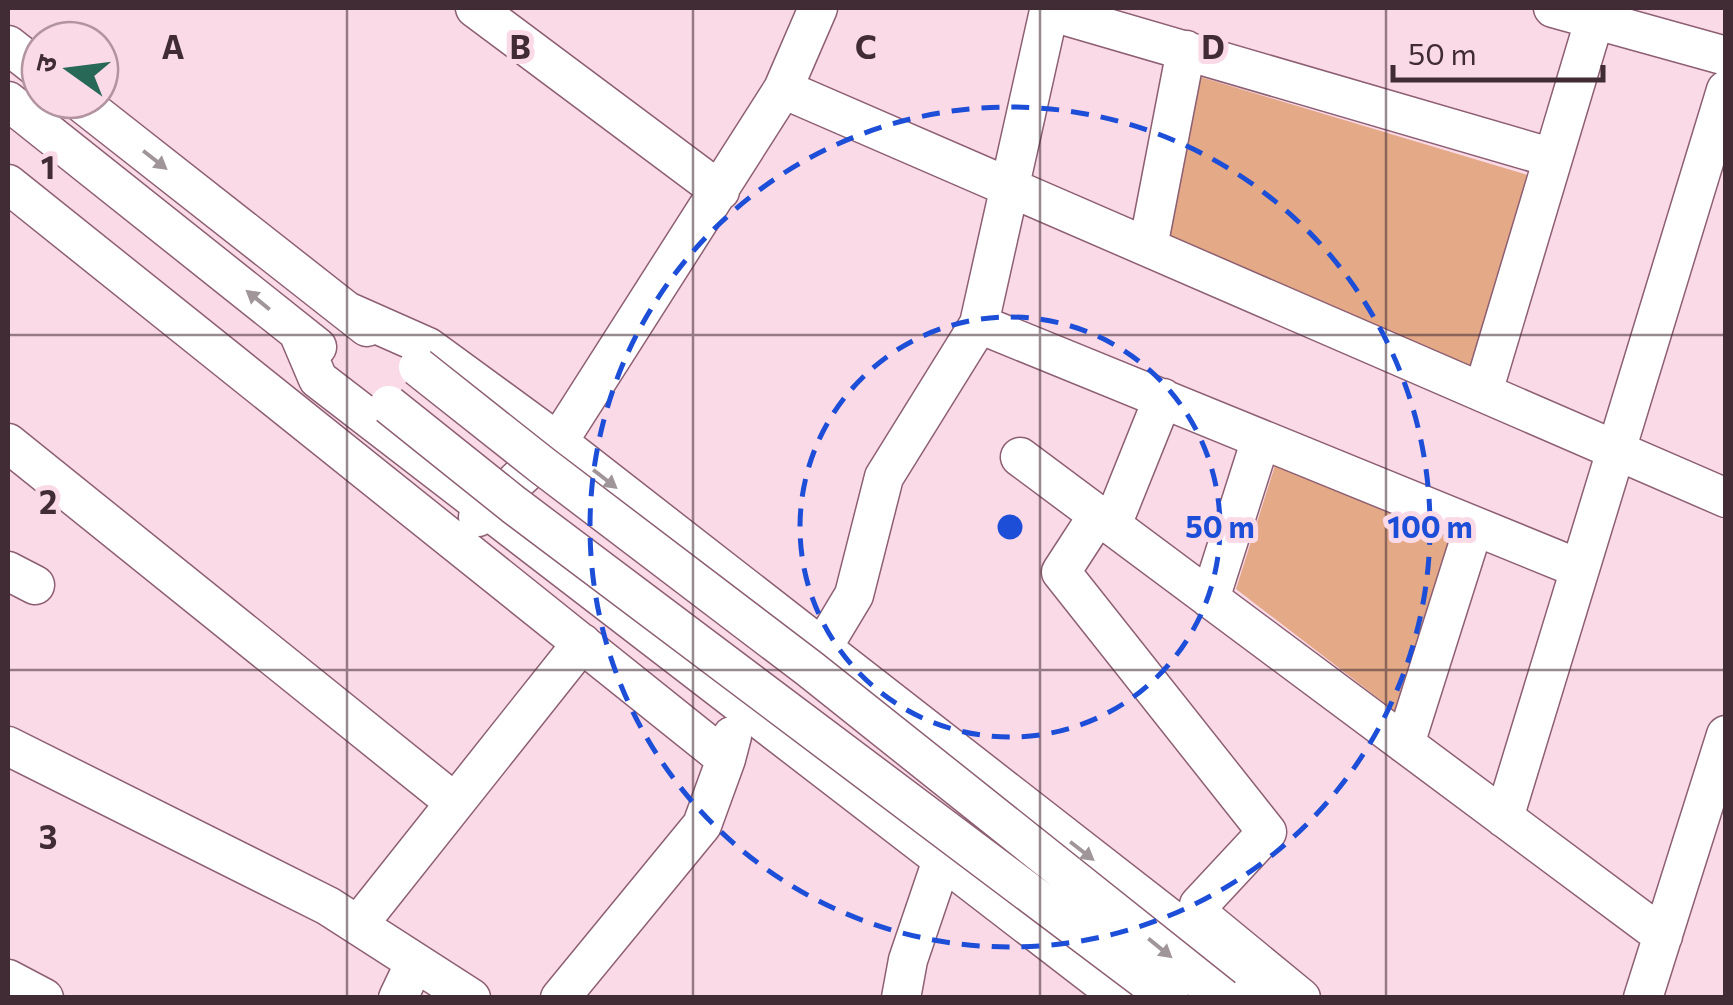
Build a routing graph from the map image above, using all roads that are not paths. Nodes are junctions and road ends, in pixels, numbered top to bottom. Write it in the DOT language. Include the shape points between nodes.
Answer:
graph roads {
  1 [pos="818,8"];
  2 [pos="1553,8"];
  3 [pos="1596,13"];
  4 [pos="494,14"];
  5 [pos="1186,50"];
  6 [pos="1726,56"];
  7 [pos="783,89"];
  8 [pos="1726,90"];
  9 [pos="8,100"];
  10 [pos="104,120"];
  11 [pos="1554,158"];
  12 [pos="8,184"];
  13 [pos="1008,186"];
  14 [pos="720,192"];
  15 [pos="1148,247"];
  16 [pos="349,312"];
  17 [pos="979,324"];
  18 [pos="298,332"];
  19 [pos="1483,392"];
  20 [pos="1162,398"];
  21 [pos="1262,439"];
  22 [pos="558,442"];
  23 [pos="8,443"];
  24 [pos="1616,450"];
  25 [pos="1020,457"];
  26 [pos="1726,498"];
  27 [pos="486,507"];
  28 [pos="1105,520"];
  29 [pos="1474,526"];
  30 [pos="457,544"];
  31 [pos="1580,569"];
  32 [pos="1210,598"];
  33 [pos="582,643"];
  34 [pos="821,650"];
  35 [pos="738,703"];
  36 [pos="1726,735"];
  37 [pos="1405,744"];
  38 [pos="8,746"];
  39 [pos="726,759"];
  40 [pos="454,802"];
  41 [pos="1504,818"];
  42 [pos="942,860"];
  43 [pos="358,925"];
  44 [pos="1663,936"];
  45 [pos="1215,953"];
  46 [pos="415,962"];
  47 [pos="8,979"];
  48 [pos="44,998"];
  49 [pos="398,998"];
  50 [pos="471,998"];
  51 [pos="560,998"];
  52 [pos="901,998"];
  53 [pos="1122,998"];
  54 [pos="1169,998"];
  55 [pos="1192,998"];
  56 [pos="1222,998"];
  57 [pos="1272,998"];
  58 [pos="1301,998"];
  59 [pos="1643,998"];
  1 -- 7 [label="street"];
  2 -- 3 [label="street"];
  3 -- 6 [label="street"];
  3 -- 11 [label="street"];
  4 -- 14 [label="street"];
  5 -- 11 [label="street"];
  5 -- 13 [label="street" via="1049,11"];
  5 -- 15 [label="street"];
  7 -- 13 [label="street"];
  7 -- 14 [label="street"];
  8 -- 24 [label="street"];
  18 -- 9 [label="street, one-way"];
  10 -- 16 [label="street, one-way"];
  11 -- 19 [label="street"];
  12 -- 30 [label="street"];
  13 -- 15 [label="street"];
  13 -- 17 [label="street"];
  14 -- 22 [label="street"];
  15 -- 19 [label="street"];
  16 -- 22 [label="street" via="428,346"];
  16 -- 56 [label="street, one-way, bridge"];
  17 -- 20 [label="street"];
  17 -- 34 [label="street" via="884,478 854,595"];
  18 -- 27 [label="street" via="318,380"];
  18 -- 54 [label="street, bridge" via="514,505"];
  19 -- 24 [label="street"];
  20 -- 21 [label="street"];
  20 -- 28 [label="street"];
  21 -- 29 [label="street"];
  21 -- 32 [label="street"];
  22 -- 27 [label="street"];
  22 -- 34 [label="street, one-way"];
  23 -- 40 [label="street"];
  24 -- 26 [label="street"];
  24 -- 31 [label="street"];
  25 -- 28 [label="street"];
  27 -- 30 [label="street"];
  27 -- 35 [label="street"];
  28 -- 32 [label="street"];
  28 -- 58 [label="street" via="1060,572 1267,832 1199,905 1200,915"];
  29 -- 31 [label="street"];
  29 -- 37 [label="street"];
  30 -- 33 [label="street"];
  31 -- 41 [label="street"];
  32 -- 37 [label="street"];
  33 -- 39 [label="street"];
  33 -- 40 [label="street"];
  34 -- 45 [label="street, one-way"];
  35 -- 39 [label="street"];
  35 -- 42 [label="street"];
  36 -- 44 [label="street"];
  37 -- 41 [label="street"];
  38 -- 43 [label="street"];
  39 -- 51 [label="street" via="702,825"];
  40 -- 43 [label="street"];
  41 -- 44 [label="street"];
  42 -- 52 [label="street"];
  42 -- 53 [label="street"];
  43 -- 46 [label="street"];
  44 -- 59 [label="street"];
  45 -- 55 [label="street"];
  45 -- 57 [label="street"];
  46 -- 49 [label="street"];
  46 -- 50 [label="street"];
  47 -- 48 [label="street"];
}
